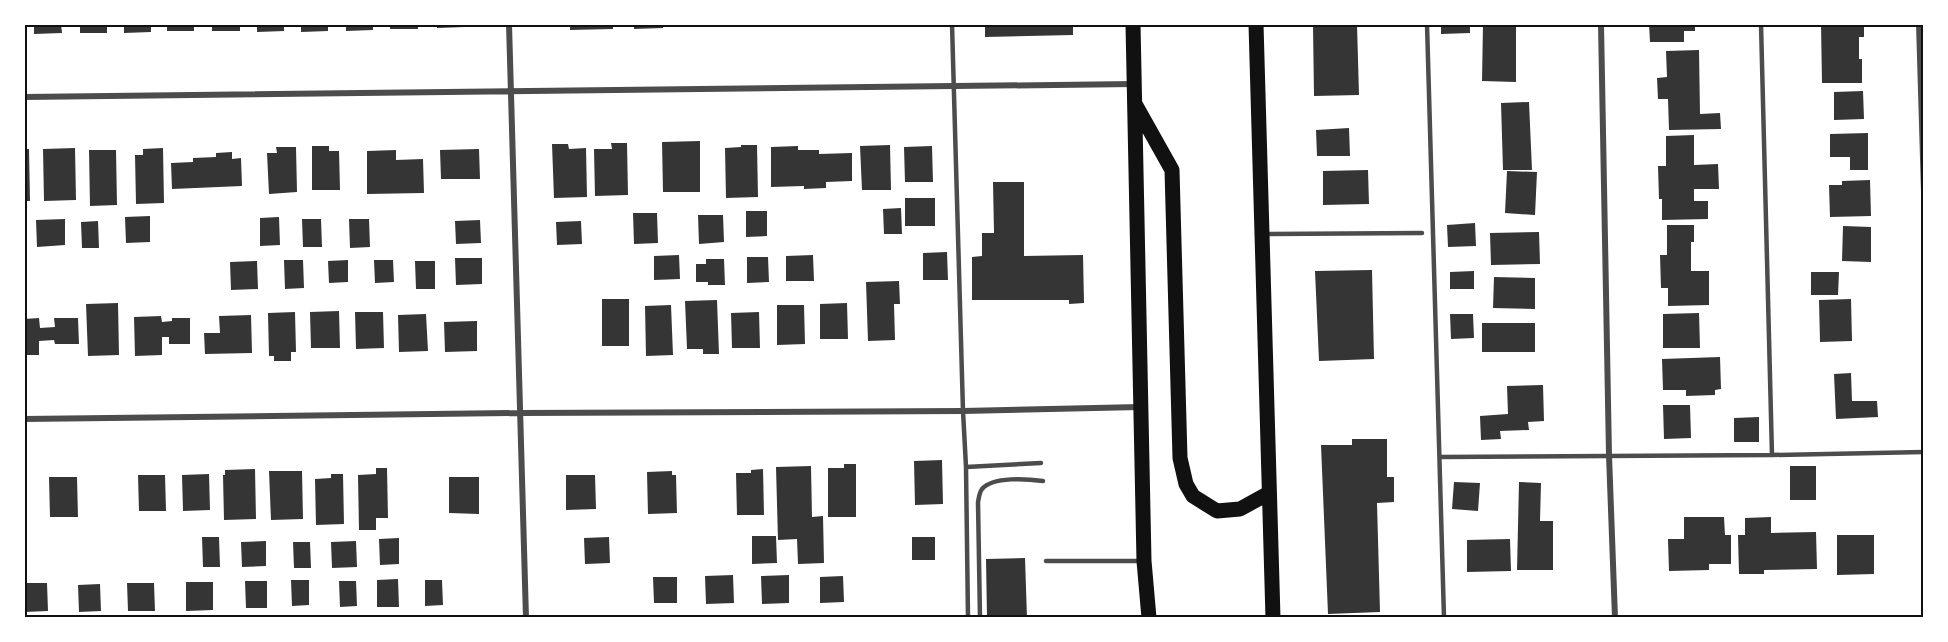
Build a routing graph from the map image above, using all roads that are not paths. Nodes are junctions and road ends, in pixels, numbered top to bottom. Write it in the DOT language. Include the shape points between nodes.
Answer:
graph roads {
  1 [pos="509,24"];
  2 [pos="952,24"];
  3 [pos="1133,24"];
  4 [pos="1256,24"];
  5 [pos="1427,24"];
  6 [pos="1601,24"];
  7 [pos="1761,24"];
  8 [pos="1919,24"];
  9 [pos="1134,84"];
  10 [pos="954,86"];
  11 [pos="511,92"];
  12 [pos="24,97"];
  13 [pos="1134,101"];
  14 [pos="1924,192"];
  15 [pos="1422,233"];
  16 [pos="1262,234"];
  17 [pos="1141,407"];
  18 [pos="963,411"];
  19 [pos="520,414"];
  20 [pos="24,419"];
  21 [pos="1924,452"];
  22 [pos="1609,455"];
  23 [pos="1772,455"];
  24 [pos="1440,457"];
  25 [pos="1041,463"];
  26 [pos="966,467"];
  27 [pos="1043,481"];
  28 [pos="1269,493"];
  29 [pos="1046,561"];
  30 [pos="1144,561"];
  31 [pos="526,618"];
  32 [pos="968,618"];
  33 [pos="980,618"];
  34 [pos="1149,618"];
  35 [pos="1273,618"];
  36 [pos="1444,618"];
  37 [pos="1614,618"];
  1 -- 11 [label="street"];
  2 -- 10 [label="lane"];
  3 -- 9 [label="main road"];
  4 -- 16 [label="main road"];
  5 -- 24 [label="lane"];
  6 -- 22 [label="street"];
  7 -- 23 [label="lane"];
  8 -- 14 [label="street"];
  9 -- 10 [label="street"];
  9 -- 13 [label="main road"];
  10 -- 11 [label="street"];
  10 -- 18 [label="lane"];
  11 -- 12 [label="street"];
  11 -- 19 [label="street"];
  13 -- 17 [label="main road"];
  13 -- 28 [label="main road" via="1172,170 1180,458 1186,484 1193,496 1217,511 1240,509"];
  15 -- 16 [label="lane"];
  16 -- 28 [label="main road"];
  17 -- 18 [label="street"];
  17 -- 30 [label="main road"];
  18 -- 19 [label="street"];
  18 -- 26 [label="lane"];
  19 -- 20 [label="street"];
  19 -- 31 [label="street"];
  21 -- 23 [label="lane"];
  22 -- 23 [label="lane"];
  22 -- 24 [label="lane"];
  22 -- 37 [label="street"];
  24 -- 36 [label="lane"];
  25 -- 26 [label="lane"];
  26 -- 32 [label="lane"];
  27 -- 33 [label="lane" via="996,481 980,491"];
  28 -- 35 [label="main road"];
  29 -- 30 [label="lane"];
  30 -- 34 [label="main road"];
}
